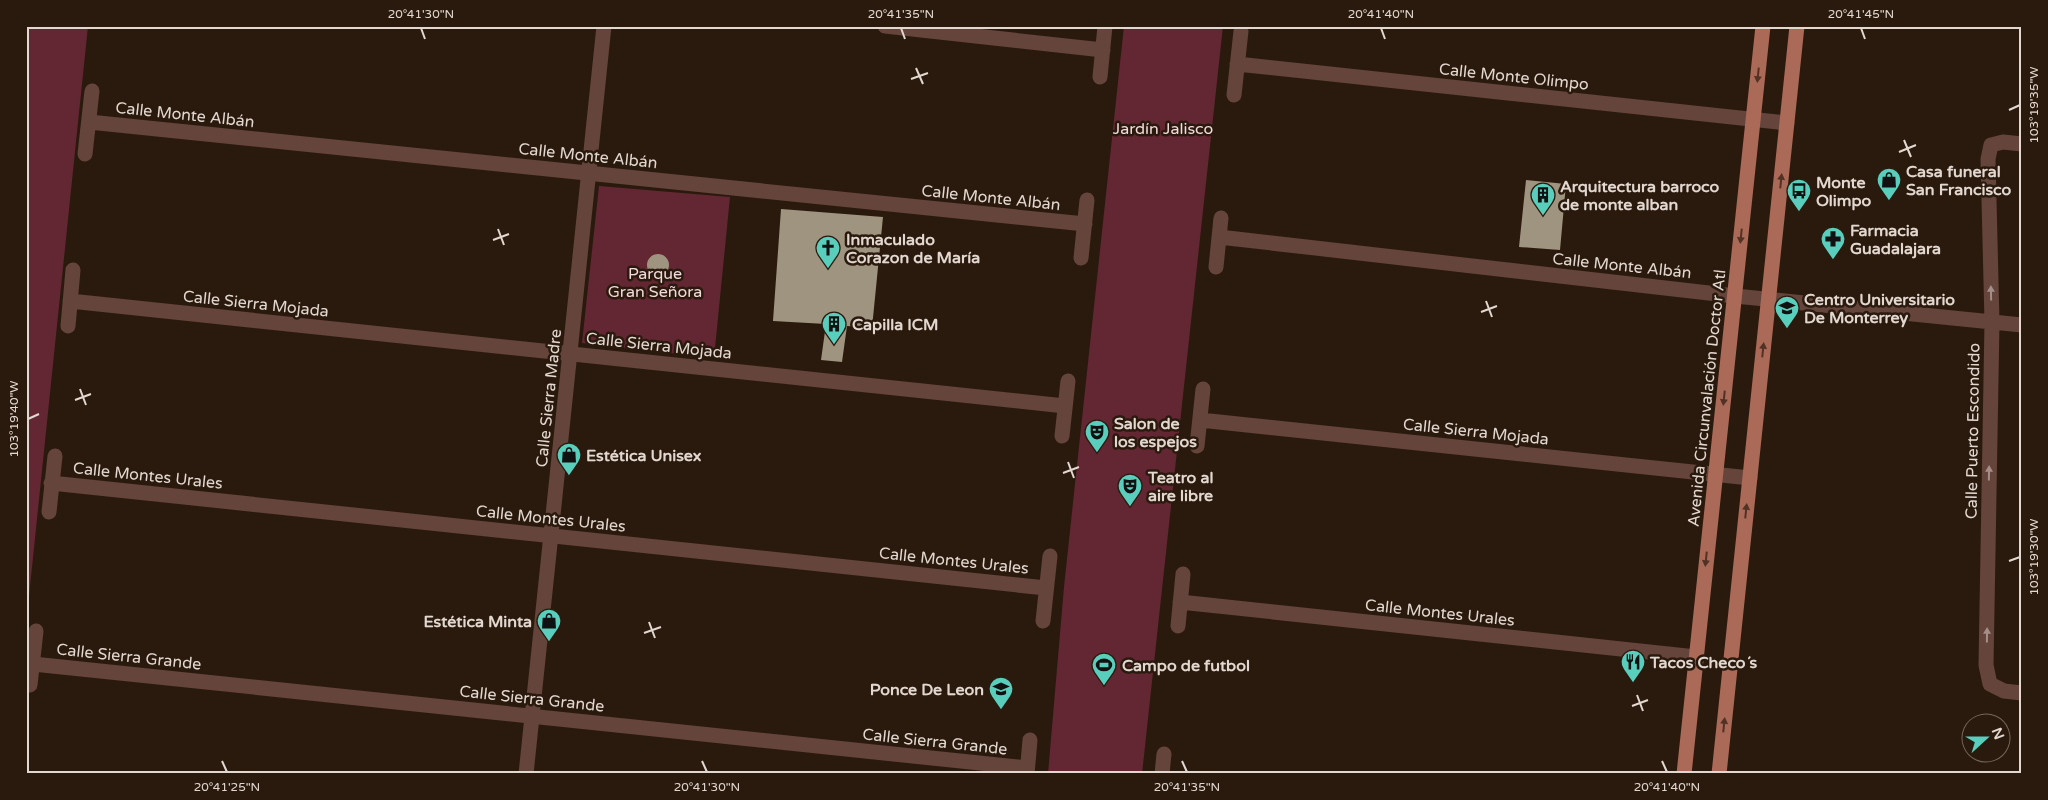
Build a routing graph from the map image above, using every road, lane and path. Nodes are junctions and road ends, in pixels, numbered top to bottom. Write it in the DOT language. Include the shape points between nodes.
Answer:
graph roads {
  1 [pos="604,26"];
  2 [pos="885,26"];
  3 [pos="1105,26"];
  4 [pos="1763,26"];
  5 [pos="1797,26"];
  6 [pos="1241,32"];
  7 [pos="1103,50"];
  8 [pos="1237,64"];
  9 [pos="1100,77"];
  10 [pos="92,91"];
  11 [pos="1234,95"];
  12 [pos="1753,119"];
  13 [pos="89,122"];
  14 [pos="1787,123"];
  15 [pos="2022,144"];
  16 [pos="85,154"];
  17 [pos="589,173"];
  18 [pos="1087,200"];
  19 [pos="1221,218"];
  20 [pos="1085,224"];
  21 [pos="1219,237"];
  22 [pos="1081,258"];
  23 [pos="1216,267"];
  24 [pos="73,270"];
  25 [pos="1734,296"];
  26 [pos="1768,299"];
  27 [pos="70,301"];
  28 [pos="1992,322"];
  29 [pos="68,326"];
  30 [pos="2022,326"];
  31 [pos="570,353"];
  32 [pos="1068,381"];
  33 [pos="1203,389"];
  34 [pos="1065,406"];
  35 [pos="1200,420"];
  36 [pos="1062,436"];
  37 [pos="1197,446"];
  38 [pos="55,456"];
  39 [pos="1715,474"];
  40 [pos="1750,478"];
  41 [pos="52,483"];
  42 [pos="48,512"];
  43 [pos="551,536"];
  44 [pos="1050,556"];
  45 [pos="1183,574"];
  46 [pos="1046,588"];
  47 [pos="1180,602"];
  48 [pos="1043,621"];
  49 [pos="1178,626"];
  50 [pos="36,632"];
  51 [pos="1696,657"];
  52 [pos="33,664"];
  53 [pos="30,685"];
  54 [pos="2022,693"];
  55 [pos="532,716"];
  56 [pos="1030,740"];
  57 [pos="1164,754"];
  58 [pos="1027,771"];
  59 [pos="526,774"];
  60 [pos="1162,774"];
  61 [pos="1684,774"];
  62 [pos="1719,774"];
  1 -- 17 [label="street, Calle Sierra Madre"];
  2 -- 7 [label="street"];
  3 -- 7 [label="street"];
  4 -- 12 [label="main road, Avenida Circunvalación Doctor Atl, one-way"];
  5 -- 14 [label="main road"];
  6 -- 8 [label="street"];
  7 -- 9 [label="street"];
  8 -- 11 [label="street"];
  8 -- 12 [label="street, Calle Monte Olimpo"];
  10 -- 13 [label="street"];
  12 -- 14 [label="street, Calle Monte Olimpo"];
  12 -- 25 [label="main road, Avenida Circunvalación Doctor Atl, one-way"];
  13 -- 16 [label="street"];
  13 -- 17 [label="street, Calle Monte Albán"];
  26 -- 14 [label="main road, one-way"];
  28 -- 15 [label="street, Calle Puerto Escondido, one-way" via="1988,159 1992,144"];
  17 -- 20 [label="street, Calle Monte Albán"];
  17 -- 31 [label="street, Calle Sierra Madre"];
  18 -- 20 [label="street"];
  19 -- 21 [label="street"];
  20 -- 22 [label="street"];
  21 -- 23 [label="street"];
  21 -- 25 [label="street, Calle Monte Albán"];
  24 -- 27 [label="street"];
  25 -- 26 [label="street, Calle Monte Albán"];
  25 -- 39 [label="main road, Avenida Circunvalación Doctor Atl, one-way"];
  26 -- 28 [label="street, Calle Monte Albán"];
  40 -- 26 [label="main road, one-way"];
  27 -- 29 [label="street"];
  27 -- 31 [label="street, Calle Sierra Mojada"];
  28 -- 30 [label="street, Calle Monte Albán"];
  54 -- 28 [label="street, Calle Puerto Escondido, one-way" via="2004,691 1990,684 1986,665"];
  31 -- 34 [label="street, Calle Sierra Mojada"];
  31 -- 43 [label="street, Calle Sierra Madre"];
  32 -- 34 [label="street"];
  33 -- 35 [label="street"];
  34 -- 36 [label="street"];
  35 -- 37 [label="street"];
  35 -- 39 [label="street, Calle Sierra Mojada"];
  38 -- 41 [label="street"];
  39 -- 40 [label="street, Calle Sierra Mojada"];
  39 -- 51 [label="main road, Avenida Circunvalación Doctor Atl, one-way"];
  62 -- 40 [label="main road, one-way"];
  41 -- 42 [label="street"];
  41 -- 43 [label="street, Calle Montes Urales"];
  43 -- 46 [label="street, Calle Montes Urales"];
  43 -- 55 [label="street, Calle Sierra Madre"];
  44 -- 46 [label="street"];
  45 -- 47 [label="street"];
  46 -- 48 [label="street"];
  47 -- 49 [label="street"];
  47 -- 51 [label="street, Calle Montes Urales"];
  50 -- 52 [label="street"];
  51 -- 61 [label="main road, Avenida Circunvalación Doctor Atl"];
  52 -- 53 [label="street"];
  52 -- 55 [label="street, Calle Sierra Grande"];
  55 -- 58 [label="street, Calle Sierra Grande"];
  55 -- 59 [label="street, Calle Sierra Madre"];
  56 -- 58 [label="street"];
  57 -- 60 [label="street"];
}
